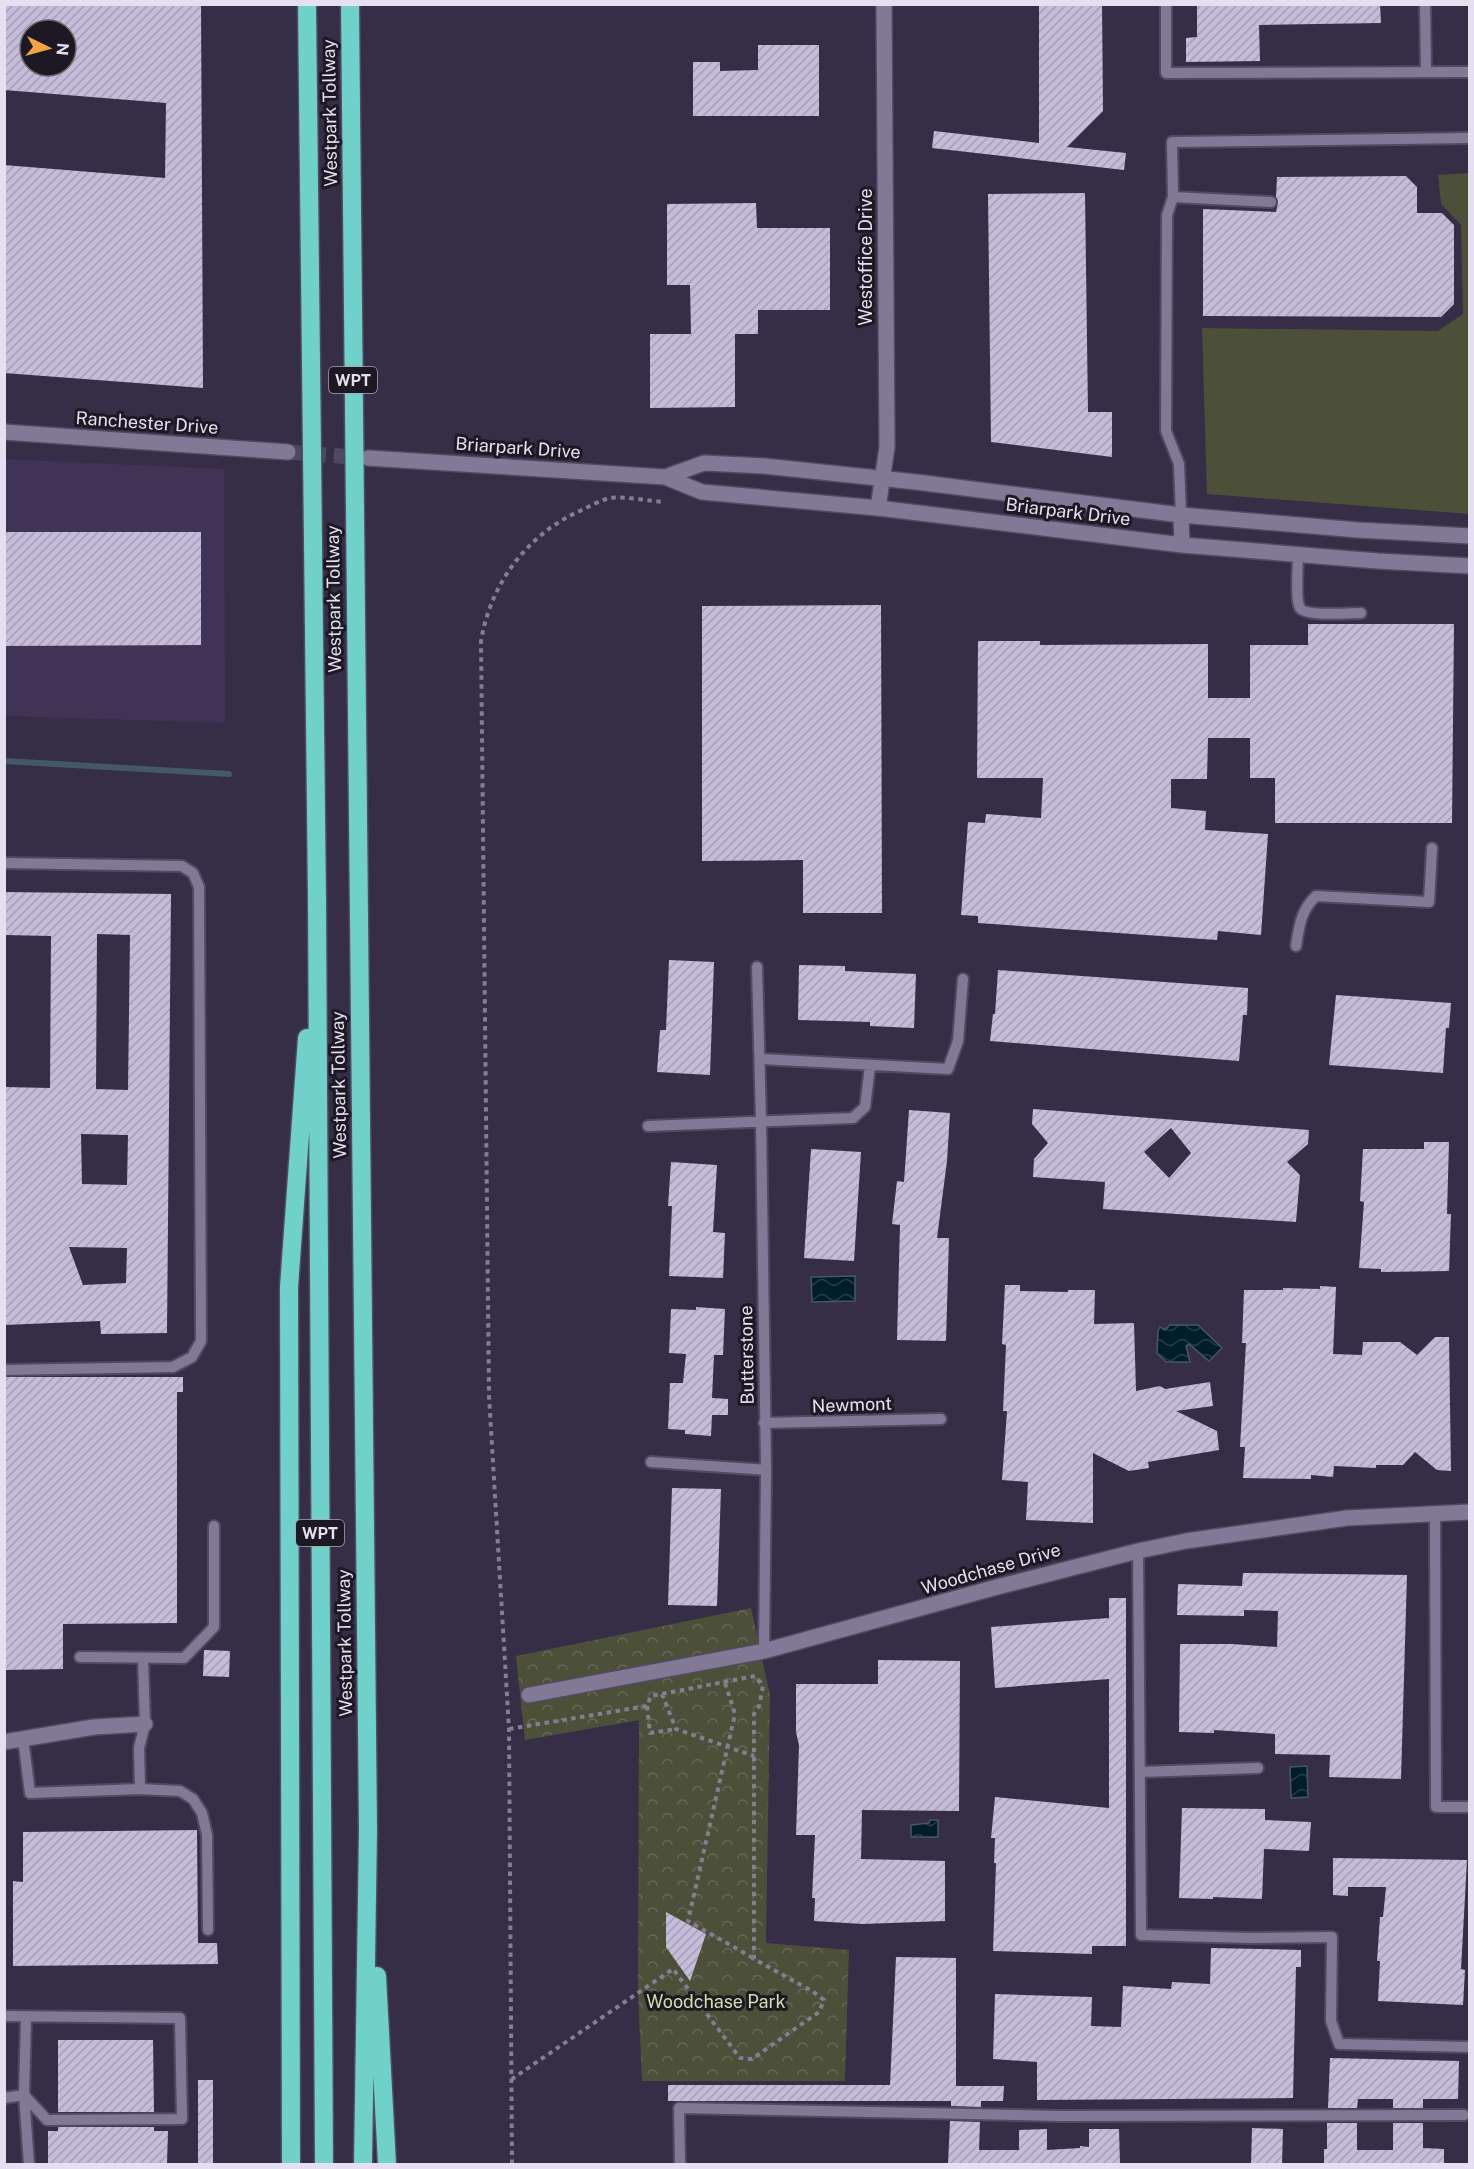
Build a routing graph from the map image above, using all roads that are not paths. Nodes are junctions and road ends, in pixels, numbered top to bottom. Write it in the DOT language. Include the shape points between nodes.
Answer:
graph roads {
  1 [pos="296,4"];
  2 [pos="307,4"];
  3 [pos="350,4"];
  4 [pos="884,4"];
  5 [pos="1166,4"];
  6 [pos="1425,4"];
  7 [pos="1426,72"];
  8 [pos="1470,72"];
  9 [pos="1470,138"];
  10 [pos="307,182"];
  11 [pos="1173,197"];
  12 [pos="1271,202"];
  13 [pos="4,432"];
  14 [pos="288,452"];
  15 [pos="368,458"];
  16 [pos="665,477"];
  17 [pos="883,478"];
  18 [pos="878,508"];
  19 [pos="1181,515"];
  20 [pos="1470,536"];
  21 [pos="1182,545"];
  22 [pos="1298,555"];
  23 [pos="1470,566"];
  24 [pos="1361,613"];
  25 [pos="1432,848"];
  26 [pos="4,863"];
  27 [pos="317,901"];
  28 [pos="1296,946"];
  29 [pos="757,967"];
  30 [pos="963,979"];
  31 [pos="760,1059"];
  32 [pos="870,1066"];
  33 [pos="761,1120"];
  34 [pos="648,1126"];
  35 [pos="4,1370"];
  36 [pos="941,1419"];
  37 [pos="764,1423"];
  38 [pos="651,1462"];
  39 [pos="766,1470"];
  40 [pos="1470,1512"];
  41 [pos="1435,1513"];
  42 [pos="214,1526"];
  43 [pos="1138,1551"];
  44 [pos="764,1651"];
  45 [pos="80,1657"];
  46 [pos="143,1658"];
  47 [pos="529,1695"];
  48 [pos="145,1724"];
  49 [pos="23,1738"];
  50 [pos="4,1742"];
  51 [pos="1258,1768"];
  52 [pos="1140,1772"];
  53 [pos="140,1789"];
  54 [pos="1470,1807"];
  55 [pos="368,1830"];
  56 [pos="208,1930"];
  57 [pos="4,2016"];
  58 [pos="26,2017"];
  59 [pos="1470,2047"];
  60 [pos="24,2095"];
  61 [pos="4,2098"];
  62 [pos="1464,2115"];
  63 [pos="29,2164"];
  64 [pos="291,2164"];
  65 [pos="324,2164"];
  66 [pos="363,2164"];
  67 [pos="387,2164"];
  68 [pos="680,2164"];
  1 -- 10 [label="highway"];
  2 -- 10 [label="highway, Westpark Tollway / WPT"];
  3 -- 55 [label="highway, Westpark Tollway / WPT"];
  4 -- 17 [label="street, Westoffice Drive"];
  5 -- 7 [label="lane" via="1166,73"];
  6 -- 7 [label="lane"];
  7 -- 8 [label="lane"];
  9 -- 11 [label="lane" via="1172,142"];
  10 -- 27 [label="highway, Westpark Tollway / WPT"];
  11 -- 12 [label="lane"];
  11 -- 19 [label="lane" via="1167,215 1166,431 1179,464"];
  13 -- 14 [label="street, Ranchester Drive"];
  15 -- 16 [label="street, Briarpark Drive"];
  16 -- 17 [label="street, Briarpark Drive" via="704,464"];
  16 -- 18 [label="street, Briarpark Drive" via="702,492"];
  17 -- 18 [label="street, Westoffice Drive"];
  17 -- 19 [label="street, Briarpark Drive"];
  18 -- 21 [label="street, Briarpark Drive"];
  19 -- 20 [label="street, Briarpark Drive"];
  19 -- 21 [label="street"];
  21 -- 22 [label="street, Briarpark Drive"];
  22 -- 23 [label="street, Briarpark Drive"];
  22 -- 24 [label="lane" via="1298,596 1303,610 1314,614"];
  25 -- 28 [label="lane" via="1429,902 1316,896 1307,904 1300,920"];
  26 -- 35 [label="lane" via="182,866 193,873 199,887 201,1341 192,1357 173,1367"];
  27 -- 64 [label="highway" via="289,1287"];
  27 -- 65 [label="highway, Westpark Tollway / WPT"];
  29 -- 31 [label="lane, Butterstone"];
  30 -- 32 [label="lane" via="958,1041 948,1069"];
  31 -- 32 [label="lane"];
  31 -- 33 [label="lane, Butterstone"];
  32 -- 33 [label="lane" via="865,1107 853,1118"];
  33 -- 34 [label="lane"];
  33 -- 37 [label="lane, Butterstone"];
  36 -- 37 [label="lane, Newmont"];
  37 -- 39 [label="lane, Butterstone"];
  38 -- 39 [label="lane"];
  39 -- 44 [label="lane, Butterstone"];
  40 -- 41 [label="street, Woodchase Drive"];
  41 -- 43 [label="street, Woodchase Drive" via="1347,1518"];
  41 -- 54 [label="lane" via="1436,1807"];
  42 -- 46 [label="lane" via="214,1627 184,1658"];
  43 -- 44 [label="street, Woodchase Drive"];
  43 -- 52 [label="lane"];
  44 -- 47 [label="street, Woodchase Drive"];
  45 -- 46 [label="lane"];
  46 -- 48 [label="lane"];
  48 -- 49 [label="street" via="94,1726"];
  48 -- 53 [label="lane" via="140,1748"];
  49 -- 50 [label="street"];
  49 -- 53 [label="lane" via="30,1793"];
  51 -- 52 [label="lane"];
  52 -- 59 [label="lane" via="1141,1935 1332,1937 1331,2021 1339,2044"];
  53 -- 56 [label="lane" via="180,1791 193,1799 202,1813 207,1835"];
  55 -- 66 [label="highway, Westpark Tollway / WPT"];
  55 -- 67 [label="highway"];
  57 -- 58 [label="lane"];
  58 -- 60 [label="lane"];
  58 -- 60 [label="lane" via="180,2018 182,2119 47,2120"];
  60 -- 61 [label="lane"];
  60 -- 63 [label="lane"];
  62 -- 68 [label="lane" via="1061,2116 679,2108"];
}
